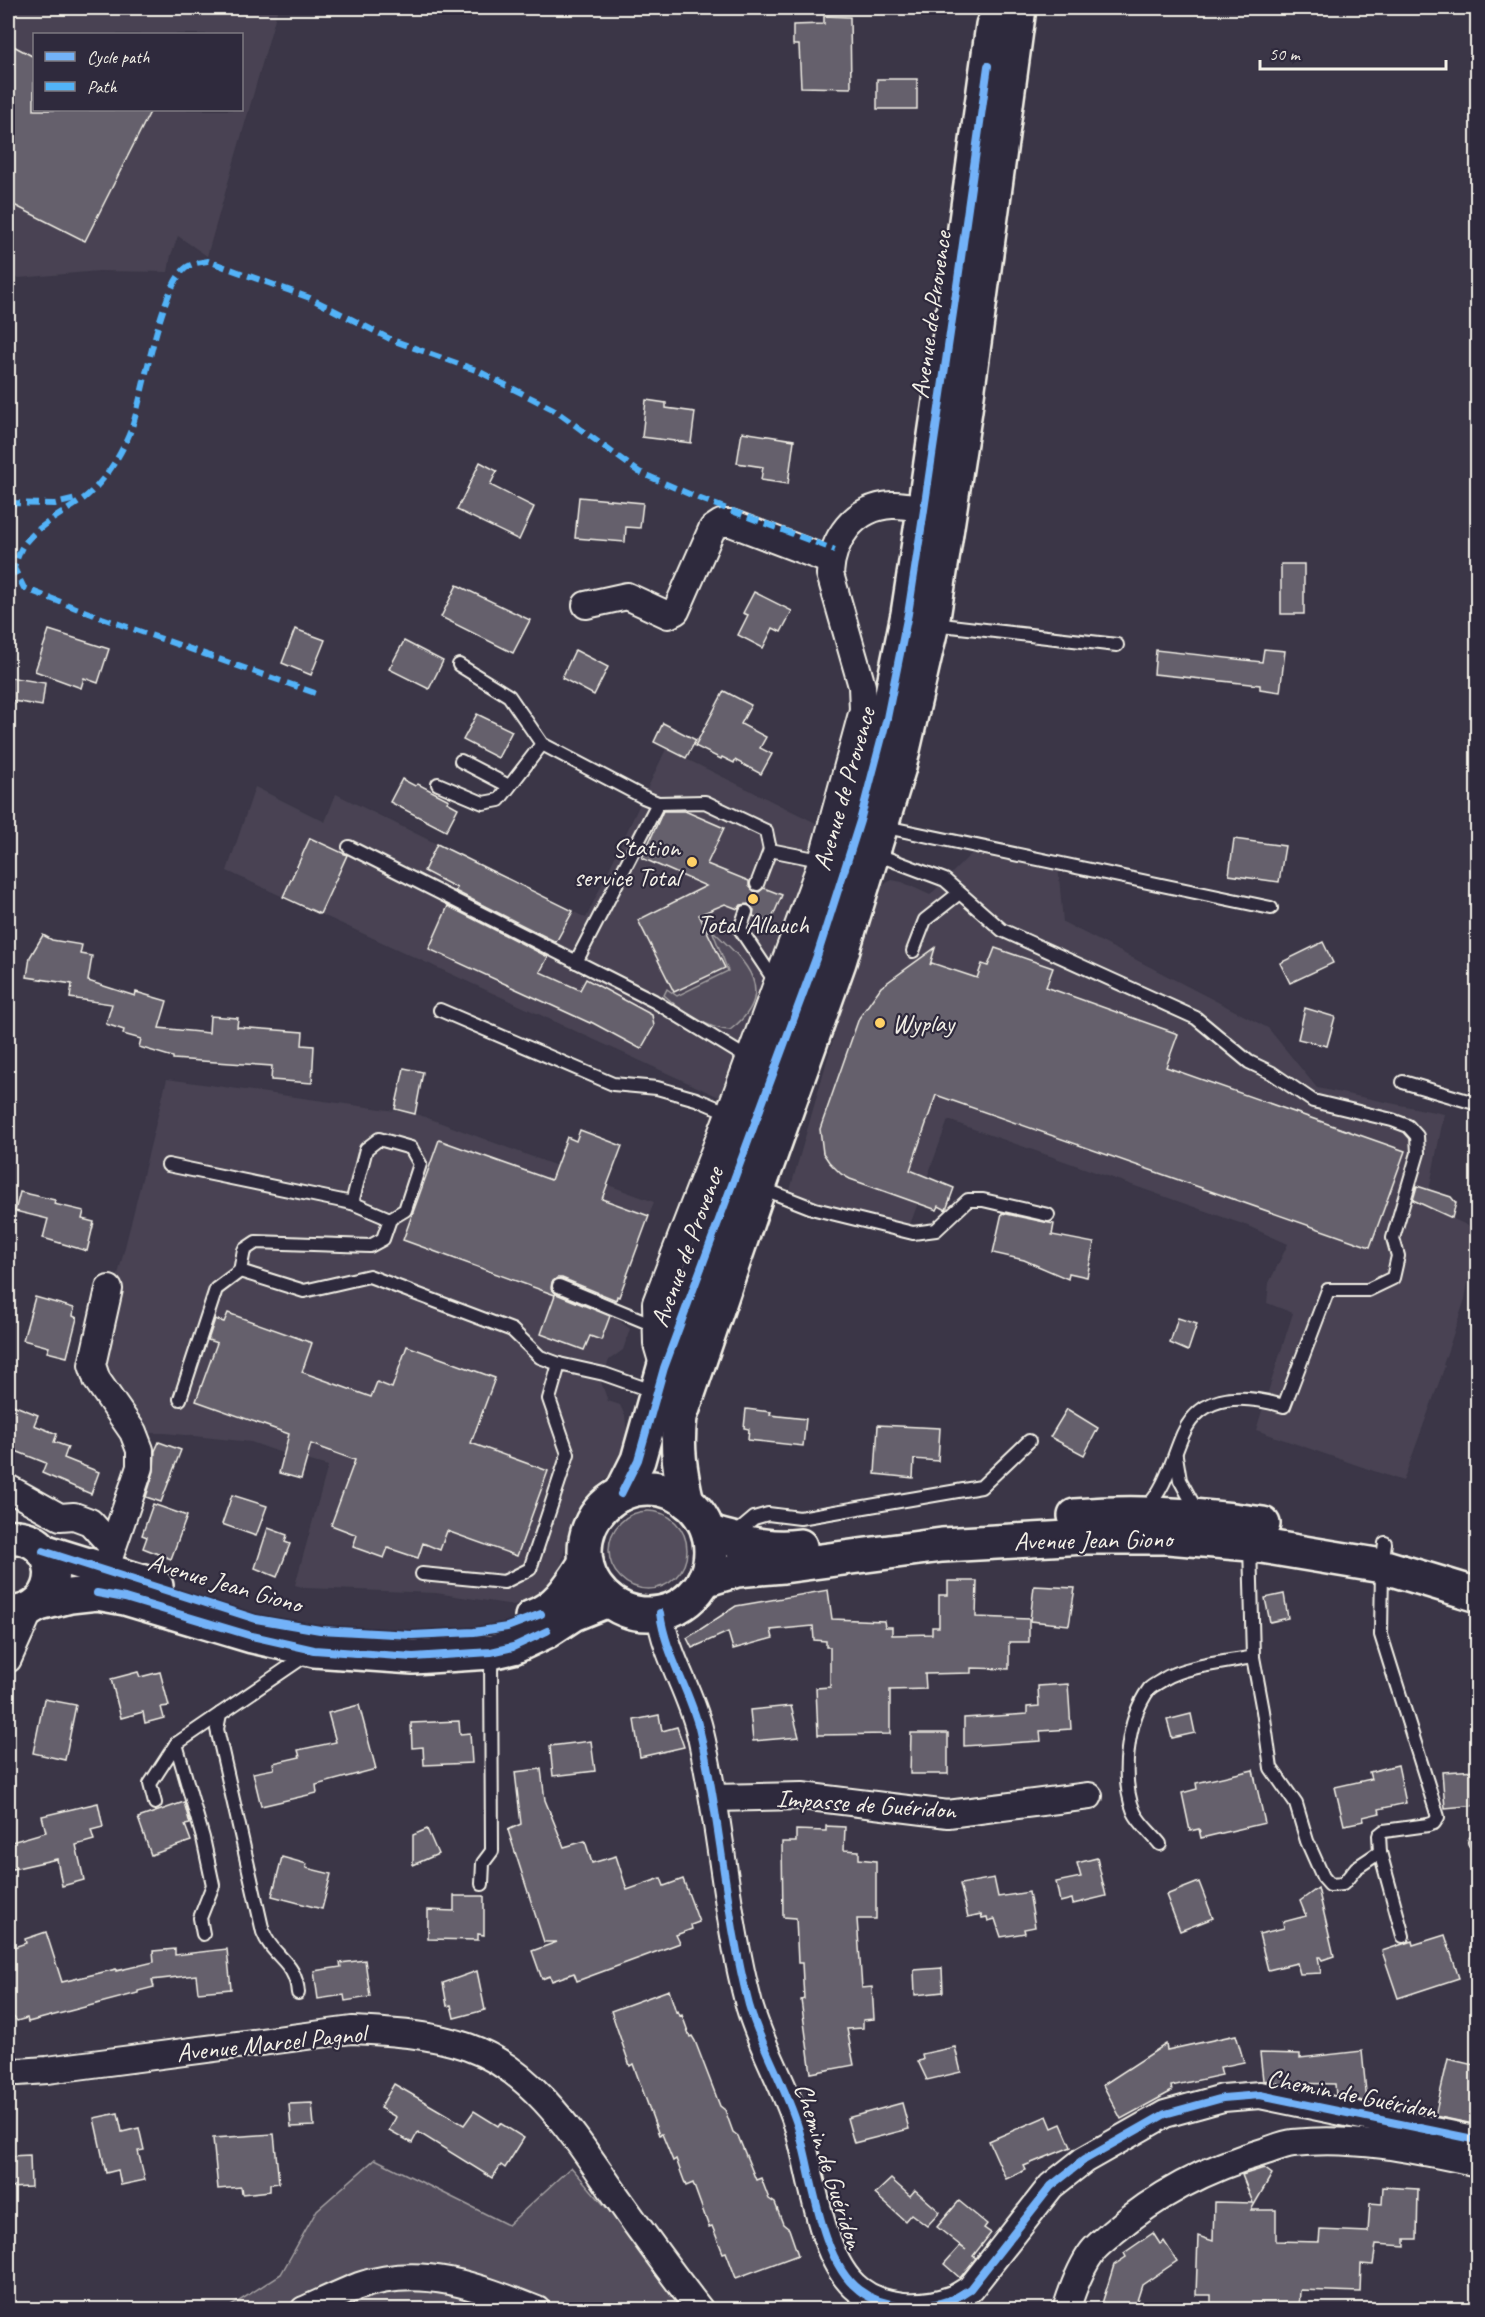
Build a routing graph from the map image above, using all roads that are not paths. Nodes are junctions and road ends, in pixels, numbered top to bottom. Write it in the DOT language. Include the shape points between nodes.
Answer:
graph roads {
  1 [pos="995,8"];
  2 [pos="1019,8"];
  3 [pos="936,511"];
  4 [pos="831,561"];
  5 [pos="586,605"];
  6 [pos="932,624"];
  7 [pos="1117,645"];
  8 [pos="459,665"];
  9 [pos="542,744"];
  10 [pos="461,761"];
  11 [pos="438,784"];
  12 [pos="509,786"];
  13 [pos="658,803"];
  14 [pos="856,845"];
  15 [pos="349,847"];
  16 [pos="770,850"];
  17 [pos="757,884"];
  18 [pos="958,894"];
  19 [pos="1271,908"];
  20 [pos="746,912"];
  21 [pos="913,951"];
  22 [pos="576,962"];
  23 [pos="776,983"];
  24 [pos="440,1010"];
  25 [pos="748,1059"];
  26 [pos="1403,1082"];
  27 [pos="1478,1104"];
  28 [pos="729,1113"];
  29 [pos="168,1165"];
  30 [pos="747,1182"];
  31 [pos="352,1203"];
  32 [pos="1048,1215"];
  33 [pos="390,1219"];
  34 [pos="240,1271"];
  35 [pos="559,1286"];
  36 [pos="109,1289"];
  37 [pos="656,1326"];
  38 [pos="559,1364"];
  39 [pos="660,1380"];
  40 [pos="180,1399"];
  41 [pos="1029,1441"];
  42 [pos="1176,1456"];
  43 [pos="8,1488"];
  44 [pos="621,1494"];
  45 [pos="687,1502"];
  46 [pos="1141,1514"];
  47 [pos="1200,1516"];
  48 [pos="1250,1533"];
  49 [pos="719,1536"];
  50 [pos="8,1537"];
  51 [pos="43,1551"];
  52 [pos="1384,1555"];
  53 [pos="108,1558"];
  54 [pos="586,1562"];
  55 [pos="422,1574"];
  56 [pos="1478,1574"];
  57 [pos="705,1580"];
  58 [pos="1478,1595"];
  59 [pos="608,1600"];
  60 [pos="26,1609"];
  61 [pos="660,1613"];
  62 [pos="314,1650"];
  63 [pos="491,1652"];
  64 [pos="1253,1657"];
  65 [pos="8,1659"];
  66 [pos="220,1714"];
  67 [pos="176,1744"];
  68 [pos="1089,1796"];
  69 [pos="714,1798"];
  70 [pos="155,1803"];
  71 [pos="1160,1844"];
  72 [pos="1380,1852"];
  73 [pos="482,1884"];
  74 [pos="203,1934"];
  75 [pos="1403,1936"];
  76 [pos="298,1993"];
  77 [pos="8,2070"];
  78 [pos="1478,2140"];
  79 [pos="1478,2163"];
  80 [pos="304,2310"];
  81 [pos="537,2310"];
  82 [pos="700,2310"];
  83 [pos="1066,2310"];
  1 -- 3 [label="main road, Avenue de Provence" via="958,279"];
  2 -- 3 [label="main road, Avenue de Provence" via="965,411"];
  3 -- 4 [label="street" via="893,505 858,516 846,527"];
  3 -- 6 [label="main road, Avenue de Provence"];
  3 -- 14 [label="main road, Avenue de Provence" via="908,614"];
  4 -- 5 [label="street" via="721,523 712,529 676,611 668,615 627,596"];
  4 -- 14 [label="street" via="830,574 862,686"];
  6 -- 7 [label="lane"];
  6 -- 14 [label="main road, Avenue de Provence" via="899,768"];
  8 -- 9 [label="lane" via="509,696"];
  9 -- 12 [label="lane"];
  9 -- 13 [label="lane"];
  10 -- 12 [label="lane"];
  11 -- 12 [label="lane" via="483,803 498,800"];
  13 -- 16 [label="lane" via="705,802 766,831"];
  13 -- 22 [label="lane"];
  14 -- 16 [label="lane"];
  14 -- 18 [label="lane" via="945,880"];
  14 -- 19 [label="lane"];
  14 -- 23 [label="street, Avenue de Provence"];
  14 -- 30 [label="main road, Avenue de Provence"];
  15 -- 22 [label="lane"];
  16 -- 17 [label="lane"];
  18 -- 21 [label="lane" via="925,920"];
  18 -- 42 [label="lane" via="1002,930 1196,1018 1249,1062 1313,1101 1392,1120 1408,1126 1417,1136 1418,1153 1393,1238 1398,1256 1393,1278 1368,1290 1328,1290 1284,1406 1228,1398 1214,1403 1194,1414"];
  20 -- 23 [label="lane" via="740,929"];
  22 -- 25 [label="lane" via="654,1001"];
  23 -- 25 [label="street, Avenue de Provence"];
  24 -- 28 [label="lane" via="613,1084 657,1088"];
  25 -- 28 [label="street, Avenue de Provence"];
  26 -- 27 [label="lane"];
  28 -- 37 [label="street, Avenue de Provence" via="656,1303"];
  29 -- 31 [label="lane"];
  30 -- 32 [label="lane" via="815,1209 913,1233 936,1230 968,1200"];
  30 -- 39 [label="main road, Avenue de Provence"];
  30 -- 45 [label="main road, Avenue de Provence" via="680,1416 679,1469"];
  31 -- 33 [label="lane"];
  31 -- 33 [label="lane" via="366,1149 379,1139 411,1148 420,1164 405,1210"];
  33 -- 34 [label="lane" via="383,1239 370,1246 256,1242 244,1250"];
  34 -- 38 [label="lane" via="304,1291 369,1276 512,1330 540,1357"];
  34 -- 40 [label="lane" via="216,1288"];
  35 -- 37 [label="lane"];
  36 -- 53 [label="street" via="92,1365 97,1380 132,1432 140,1450 140,1467"];
  37 -- 39 [label="street, Avenue de Provence"];
  38 -- 39 [label="lane"];
  38 -- 55 [label="lane" via="549,1399 568,1454 530,1569 504,1582"];
  39 -- 44 [label="main road, Avenue de Provence" via="638,1460"];
  41 -- 49 [label="lane" via="981,1487 800,1518 768,1514"];
  42 -- 46 [label="lane" via="1154,1500"];
  42 -- 47 [label="lane" via="1180,1480"];
  43 -- 53 [label="street" via="60,1517 74,1516 90,1522"];
  44 -- 45 [label="main road" via="655,1488 672,1492"];
  44 -- 54 [label="main road" via="604,1506 592,1522"];
  45 -- 49 [label="main road"];
  46 -- 47 [label="main road, Avenue Jean Giono"];
  46 -- 49 [label="main road, Avenue Jean Giono" via="938,1527 779,1549"];
  47 -- 48 [label="main road, Avenue Jean Giono"];
  48 -- 52 [label="main road, Avenue Jean Giono"];
  48 -- 57 [label="main road, Avenue Jean Giono" via="942,1545 737,1570"];
  48 -- 64 [label="lane"];
  49 -- 57 [label="main road" via="711,1549"];
  50 -- 51 [label="main road, Avenue Jean Giono" via="25,1538"];
  51 -- 53 [label="main road, Avenue Jean Giono"];
  51 -- 60 [label="main road" via="49,1561 51,1584"];
  52 -- 56 [label="main road, Avenue Jean Giono"];
  52 -- 58 [label="main road, Avenue Jean Giono"];
  52 -- 72 [label="lane" via="1381,1635 1438,1817 1428,1825 1384,1831 1379,1835"];
  53 -- 54 [label="main road, Avenue Jean Giono" via="256,1619 320,1630 412,1635 507,1627 541,1614 563,1597"];
  54 -- 59 [label="main road" via="590,1576"];
  57 -- 61 [label="main road" via="678,1607"];
  59 -- 61 [label="main road" via="641,1614"];
  59 -- 63 [label="main road, Avenue Jean Giono" via="513,1647"];
  60 -- 62 [label="main road, Avenue Jean Giono" via="70,1596 97,1593"];
  60 -- 65 [label="street"];
  61 -- 69 [label="street, Chemin de Guéridon" via="662,1630 695,1712"];
  62 -- 63 [label="main road, Avenue Jean Giono" via="413,1657"];
  62 -- 66 [label="lane"];
  63 -- 73 [label="lane" via="492,1851 483,1863"];
  64 -- 71 [label="lane" via="1201,1666 1167,1677 1150,1689 1135,1719 1126,1759 1128,1792 1135,1814"];
  64 -- 72 [label="lane" via="1271,1768 1296,1804 1306,1841 1323,1877 1330,1885 1343,1884 1356,1868"];
  66 -- 67 [label="lane"];
  66 -- 76 [label="lane" via="217,1729 262,1932 268,1945 289,1965 297,1979"];
  67 -- 70 [label="lane" via="150,1784"];
  67 -- 74 [label="lane" via="213,1885 200,1918"];
  68 -- 69 [label="street, Impasse de Guéridon" via="948,1814 802,1796"];
  69 -- 78 [label="street, Chemin de Guéridon" via="738,1957 750,2007 798,2126 827,2241 858,2290 884,2303 930,2305 951,2300 970,2289 1051,2186 1084,2160 1166,2114 1223,2098 1260,2095"];
  72 -- 75 [label="lane"];
  77 -- 82 [label="street, Avenue Marcel Pagnol" via="47,2070 352,2030 401,2032 469,2047 510,2069 564,2123"];
  79 -- 83 [label="street" via="1363,2142 1322,2142 1291,2143 1224,2164 1158,2199 1092,2251"];
  80 -- 81 [label="street" via="361,2286 409,2277 474,2286"];
}
